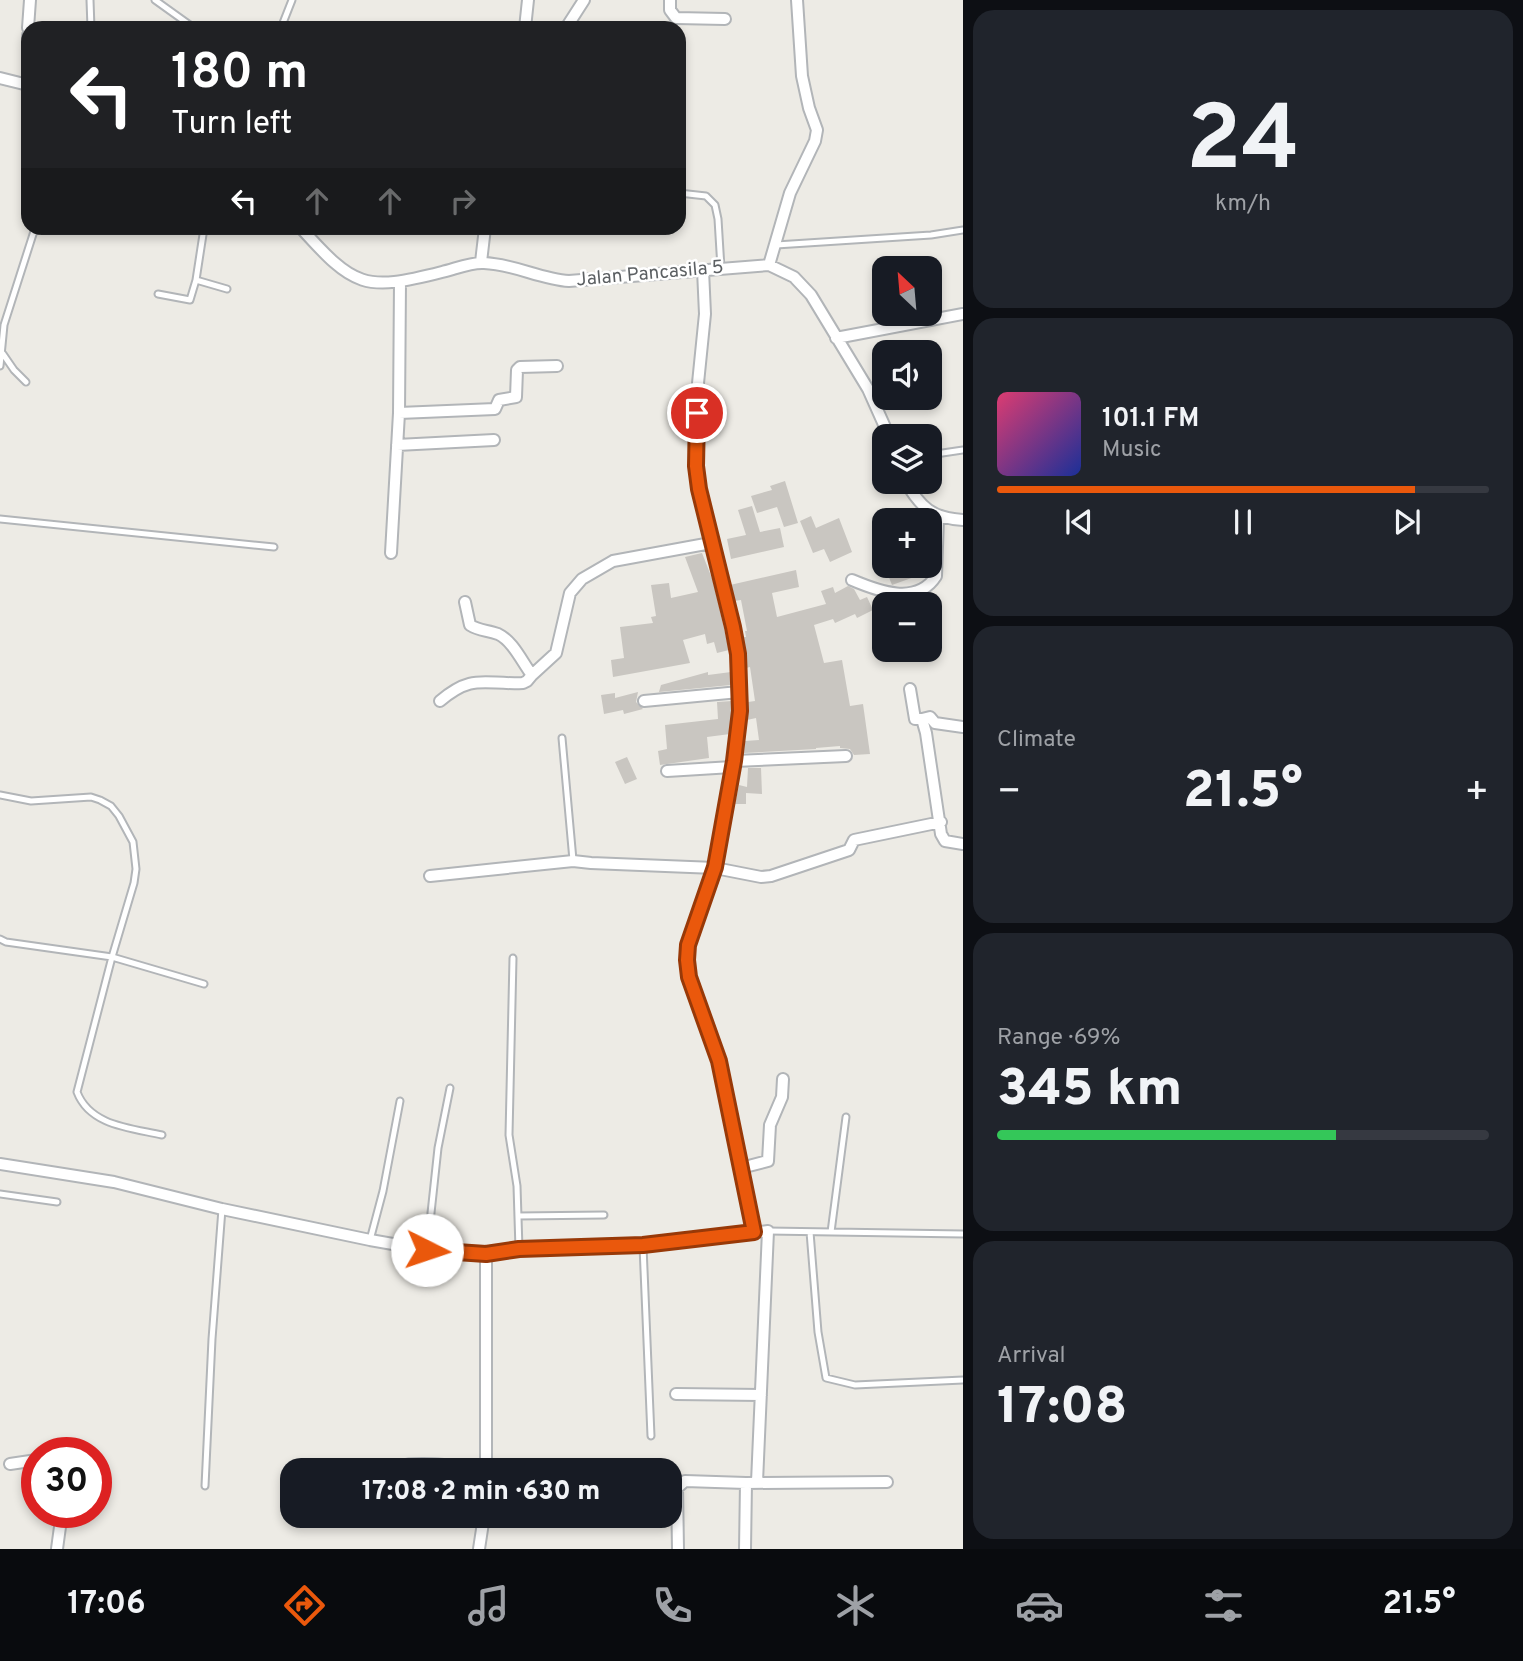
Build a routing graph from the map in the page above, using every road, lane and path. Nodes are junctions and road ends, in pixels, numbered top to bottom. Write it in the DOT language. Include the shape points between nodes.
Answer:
graph roads {
  1 [pos="30,0"];
  2 [pos="90,0"];
  3 [pos="155,0"];
  4 [pos="292,0"];
  5 [pos="528,0"];
  6 [pos="584,0"];
  7 [pos="670,0"];
  8 [pos="797,0"];
  9 [pos="725,19"];
  10 [pos="29,21"];
  11 [pos="91,21"];
  12 [pos="184,21"];
  13 [pos="284,21"];
  14 [pos="525,21"];
  15 [pos="570,21"];
  16 [pos="0,78"];
  17 [pos="21,83"];
  18 [pos="686,194"];
  19 [pos="963,230"];
  20 [pos="33,235"];
  21 [pos="203,235"];
  22 [pos="307,235"];
  23 [pos="484,235"];
  24 [pos="776,245"];
  25 [pos="481,262"];
  26 [pos="769,265"];
  27 [pos="721,268"];
  28 [pos="703,270"];
  29 [pos="196,280"];
  30 [pos="400,282"];
  31 [pos="226,289"];
  32 [pos="159,294"];
  33 [pos="963,314"];
  34 [pos="836,338"];
  35 [pos="3,354"];
  36 [pos="0,366"];
  37 [pos="558,366"];
  38 [pos="26,382"];
  39 [pos="399,413"];
  40 [pos="884,424"];
  41 [pos="494,440"];
  42 [pos="397,445"];
  43 [pos="963,450"];
  44 [pos="942,454"];
  45 [pos="913,494"];
  46 [pos="927,508"];
  47 [pos="942,517"];
  48 [pos="0,519"];
  49 [pos="963,520"];
  50 [pos="711,543"];
  51 [pos="274,547"];
  52 [pos="391,553"];
  53 [pos="935,578"];
  54 [pos="852,579"];
  55 [pos="465,602"];
  56 [pos="531,675"];
  57 [pos="910,689"];
  58 [pos="739,692"];
  59 [pos="440,701"];
  60 [pos="644,701"];
  61 [pos="922,719"];
  62 [pos="963,727"];
  63 [pos="562,738"];
  64 [pos="846,756"];
  65 [pos="733,764"];
  66 [pos="667,771"];
  67 [pos="0,795"];
  68 [pos="941,822"];
  69 [pos="963,844"];
  70 [pos="573,860"];
  71 [pos="715,867"];
  72 [pos="430,876"];
  73 [pos="0,939"];
  74 [pos="112,957"];
  75 [pos="513,958"];
  76 [pos="204,984"];
  77 [pos="783,1079"];
  78 [pos="450,1088"];
  79 [pos="400,1101"];
  80 [pos="846,1117"];
  81 [pos="162,1135"];
  82 [pos="1,1166"];
  83 [pos="741,1167"];
  84 [pos="0,1194"];
  85 [pos="57,1202"];
  86 [pos="222,1209"];
  87 [pos="604,1215"];
  88 [pos="518,1216"];
  89 [pos="768,1231"];
  90 [pos="754,1232"];
  91 [pos="810,1232"];
  92 [pos="831,1232"];
  93 [pos="963,1234"];
  94 [pos="370,1240"];
  95 [pos="643,1245"];
  96 [pos="519,1249"];
  97 [pos="427,1250"];
  98 [pos="486,1254"];
  99 [pos="963,1380"];
  100 [pos="676,1394"];
  101 [pos="761,1395"];
  102 [pos="651,1436"];
  103 [pos="486,1458"];
  104 [pos="21,1462"];
  105 [pos="10,1464"];
  106 [pos="887,1482"];
  107 [pos="752,1483"];
  108 [pos="205,1486"];
  109 [pos="60,1528"];
  110 [pos="483,1528"];
  111 [pos="57,1549"];
  112 [pos="480,1549"];
  113 [pos="678,1549"];
  114 [pos="745,1549"];
  1 -- 10 [label="street"];
  2 -- 11 [label="lane"];
  3 -- 12 [label="lane"];
  4 -- 13 [label="lane"];
  5 -- 14 [label="street"];
  6 -- 15 [label="street"];
  7 -- 9 [label="street" via="676,18"];
  8 -- 24 [label="street" via="802,76 817,130 790,193"];
  16 -- 17 [label="street"];
  18 -- 27 [label="lane" via="712,199"];
  19 -- 24 [label="lane"];
  20 -- 35 [label="lane" via="4,325"];
  21 -- 29 [label="lane"];
  22 -- 30 [label="street, Jalan Pancasila 5" via="333,263 359,279"];
  23 -- 25 [label="street"];
  24 -- 26 [label="street"];
  25 -- 28 [label="street, Jalan Pancasila 5" via="569,281"];
  25 -- 30 [label="street, Jalan Pancasila 5"];
  26 -- 27 [label="street, Jalan Pancasila 5"];
  26 -- 34 [label="street" via="794,277 811,295"];
  27 -- 28 [label="street, Jalan Pancasila 5"];
  28 -- 50 [label="street" via="705,314 696,466"];
  29 -- 31 [label="lane"];
  29 -- 32 [label="lane" via="188,301"];
  30 -- 39 [label="street"];
  33 -- 34 [label="street"];
  34 -- 40 [label="street"];
  35 -- 36 [label="lane"];
  35 -- 38 [label="lane"];
  37 -- 39 [label="street" via="520,367 516,397 499,400 495,410"];
  39 -- 42 [label="street"];
  41 -- 42 [label="street"];
  42 -- 52 [label="street"];
  43 -- 44 [label="lane"];
  45 -- 46 [label="street"];
  47 -- 49 [label="street"];
  48 -- 51 [label="lane"];
  50 -- 56 [label="street" via="613,561 582,579 570,593 556,653"];
  50 -- 58 [label="street" via="733,627"];
  53 -- 54 [label="street" via="905,594 881,591"];
  55 -- 56 [label="street" via="470,625 499,635"];
  56 -- 59 [label="street" via="523,683 469,683"];
  57 -- 61 [label="street" via="915,719"];
  58 -- 60 [label="street"];
  58 -- 65 [label="street"];
  61 -- 62 [label="street"];
  61 -- 68 [label="street"];
  63 -- 70 [label="lane"];
  64 -- 65 [label="street"];
  65 -- 66 [label="street"];
  65 -- 71 [label="street"];
  67 -- 74 [label="lane" via="31,801 90,797 111,806 120,816 133,842 136,869"];
  68 -- 69 [label="street" via="945,841"];
  68 -- 71 [label="street" via="854,840 849,850 771,876"];
  70 -- 71 [label="street"];
  70 -- 72 [label="street"];
  71 -- 83 [label="street" via="687,960 719,1061"];
  73 -- 74 [label="lane"];
  74 -- 76 [label="lane"];
  74 -- 81 [label="lane" via="76,1092 81,1103 105,1122"];
  75 -- 88 [label="lane" via="509,1135"];
  77 -- 83 [label="street" via="782,1097 770,1125 769,1158 762,1164"];
  78 -- 97 [label="lane"];
  79 -- 94 [label="lane"];
  80 -- 92 [label="lane"];
  82 -- 86 [label="street" via="114,1182"];
  83 -- 90 [label="street"];
  84 -- 85 [label="lane"];
  86 -- 94 [label="street"];
  86 -- 108 [label="lane"];
  87 -- 88 [label="lane"];
  88 -- 96 [label="lane"];
  89 -- 90 [label="street"];
  89 -- 91 [label="lane"];
  89 -- 101 [label="street"];
  90 -- 95 [label="street"];
  91 -- 92 [label="lane"];
  91 -- 99 [label="lane" via="826,1378 855,1385"];
  92 -- 93 [label="lane"];
  94 -- 97 [label="street"];
  95 -- 96 [label="street"];
  95 -- 102 [label="lane"];
  96 -- 98 [label="street"];
  97 -- 98 [label="street"];
  98 -- 103 [label="street"];
  100 -- 101 [label="street"];
  101 -- 107 [label="street"];
  104 -- 105 [label="street"];
  106 -- 107 [label="street"];
  107 -- 113 [label="street" via="685,1481 678,1485"];
  107 -- 114 [label="street"];
  109 -- 111 [label="street"];
  110 -- 112 [label="street"];
}
